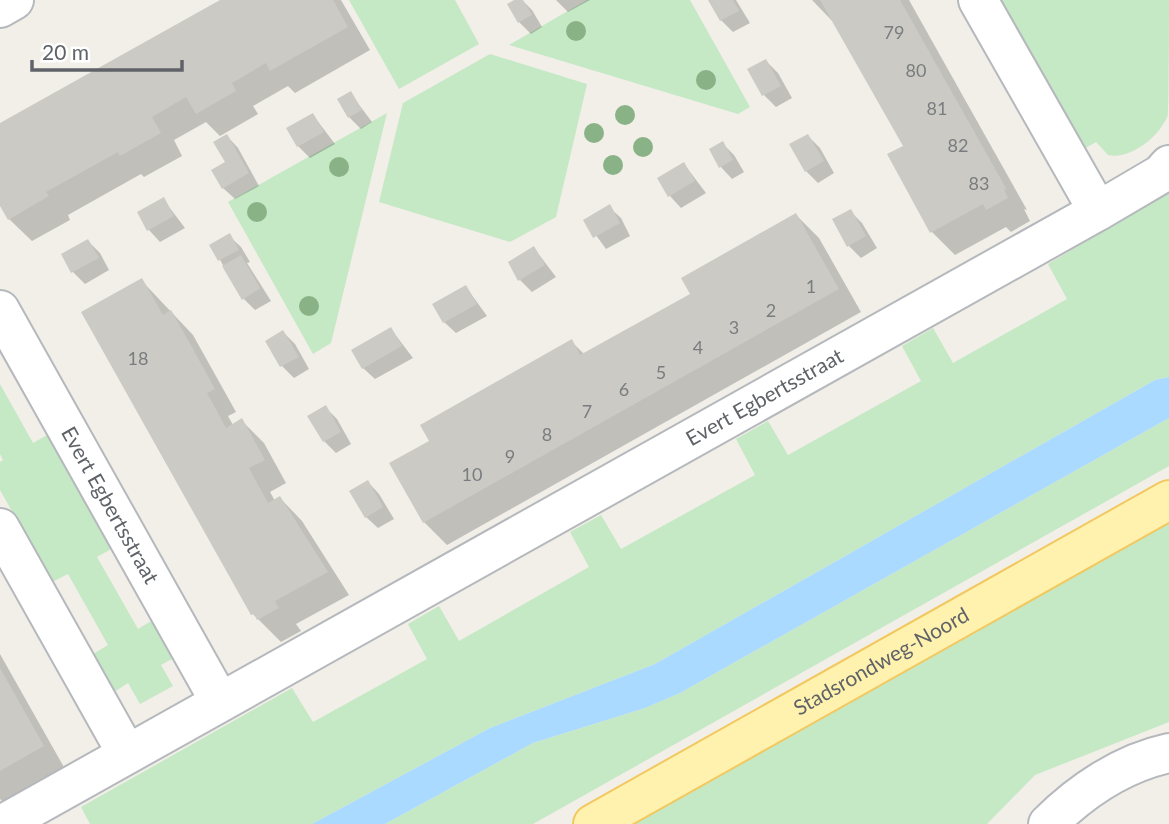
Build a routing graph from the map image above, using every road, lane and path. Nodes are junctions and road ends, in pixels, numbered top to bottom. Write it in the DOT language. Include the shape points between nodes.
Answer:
graph roads {
  1 [pos="14,0"];
  2 [pos="978,0"];
  3 [pos="0,8"];
  4 [pos="1169,165"];
  5 [pos="1098,211"];
  6 [pos="0,310"];
  7 [pos="1169,500"];
  8 [pos="0,528"];
  9 [pos="220,702"];
  10 [pos="1169,753"];
  11 [pos="127,754"];
  12 [pos="4,824"];
  13 [pos="593,824"];
  14 [pos="1048,824"];
  1 -- 3 [label="street"];
  2 -- 5 [label="street"];
  4 -- 5 [label="street, Evert Egbertsstraat"];
  5 -- 9 [label="street, Evert Egbertsstraat"];
  6 -- 9 [label="street, Evert Egbertsstraat"];
  7 -- 13 [label="main road, Stadsrondweg-Noord"];
  8 -- 11 [label="street"];
  9 -- 11 [label="street, Evert Egbertsstraat"];
  10 -- 14 [label="street" via="1140,759 1070,802"];
  11 -- 12 [label="street, Evert Egbertsstraat"];
}
